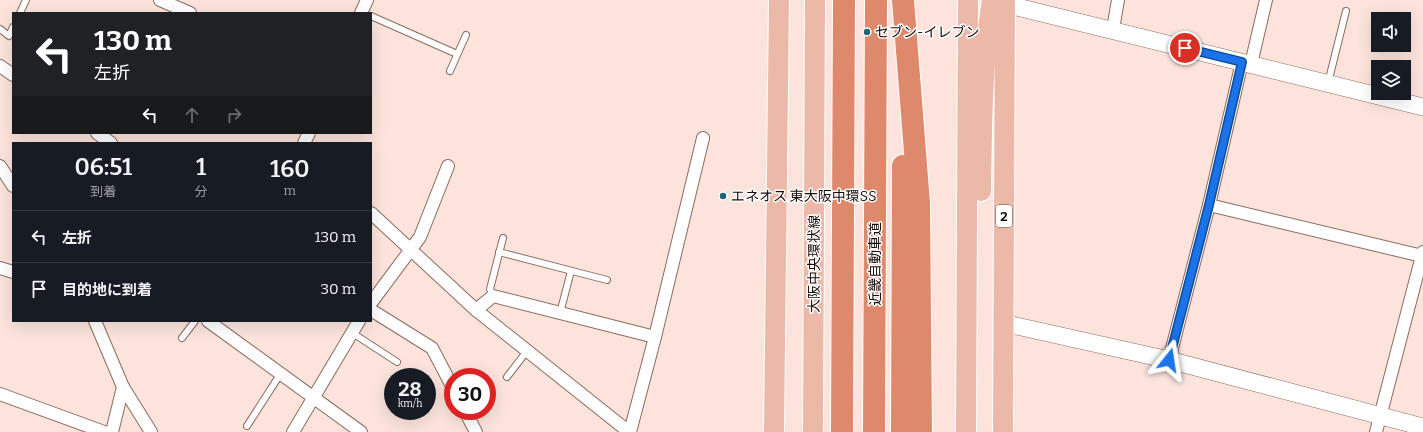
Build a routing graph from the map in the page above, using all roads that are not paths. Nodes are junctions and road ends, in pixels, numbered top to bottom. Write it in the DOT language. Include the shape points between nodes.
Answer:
graph roads {
  1 [pos="26,0"];
  2 [pos="160,0"];
  3 [pos="367,0"];
  4 [pos="779,0"];
  5 [pos="815,0"];
  6 [pos="844,0"];
  7 [pos="876,0"];
  8 [pos="903,0"];
  9 [pos="968,0"];
  10 [pos="1118,0"];
  11 [pos="1266,0"];
  12 [pos="1001,1"];
  13 [pos="1346,11"];
  14 [pos="20,12"];
  15 [pos="188,12"];
  16 [pos="365,12"];
  17 [pos="372,17"];
  18 [pos="0,29"];
  19 [pos="12,29"];
  20 [pos="1113,30"];
  21 [pos="466,36"];
  22 [pos="457,54"];
  23 [pos="877,60"];
  24 [pos="1247,63"];
  25 [pos="0,66"];
  26 [pos="450,71"];
  27 [pos="12,74"];
  28 [pos="1328,84"];
  29 [pos="1423,107"];
  30 [pos="98,134"];
  31 [pos="703,138"];
  32 [pos="110,142"];
  33 [pos="0,166"];
  34 [pos="448,166"];
  35 [pos="12,184"];
  36 [pos="1209,205"];
  37 [pos="372,214"];
  38 [pos="503,238"];
  39 [pos="411,249"];
  40 [pos="499,252"];
  41 [pos="1422,254"];
  42 [pos="967,266"];
  43 [pos="0,268"];
  44 [pos="571,271"];
  45 [pos="12,272"];
  46 [pos="607,280"];
  47 [pos="493,296"];
  48 [pos="372,302"];
  49 [pos="476,310"];
  50 [pos="372,311"];
  51 [pos="560,313"];
  52 [pos="95,322"];
  53 [pos="194,322"];
  54 [pos="209,322"];
  55 [pos="358,322"];
  56 [pos="1003,323"];
  57 [pos="352,332"];
  58 [pos="655,337"];
  59 [pos="182,338"];
  60 [pos="527,351"];
  61 [pos="1169,360"];
  62 [pos="397,362"];
  63 [pos="444,371"];
  64 [pos="281,373"];
  65 [pos="507,377"];
  66 [pos="123,387"];
  67 [pos="0,394"];
  68 [pos="313,397"];
  69 [pos="1380,416"];
  70 [pos="470,420"];
  71 [pos="248,426"];
  72 [pos="1423,427"];
  73 [pos="104,432"];
  74 [pos="112,432"];
  75 [pos="150,432"];
  76 [pos="293,432"];
  77 [pos="360,432"];
  78 [pos="476,432"];
  79 [pos="630,432"];
  80 [pos="774,432"];
  81 [pos="813,432"];
  82 [pos="842,432"];
  83 [pos="874,432"];
  84 [pos="902,432"];
  85 [pos="921,432"];
  86 [pos="966,432"];
  87 [pos="1003,432"];
  88 [pos="1376,432"];
  1 -- 14 [label="lane"];
  2 -- 15 [label="street"];
  3 -- 16 [label="street"];
  4 -- 80 [label="main road"];
  5 -- 81 [label="main road, 大阪中央環状線"];
  6 -- 82 [label="highway"];
  7 -- 83 [label="highway, 近畿自動車道"];
  8 -- 85 [label="highway" via="919,203"];
  9 -- 42 [label="main road"];
  10 -- 20 [label="street"];
  11 -- 24 [label="street"];
  12 -- 20 [label="street"];
  12 -- 42 [label="main road" via="984,65 980,216"];
  12 -- 56 [label="main road, 2"];
  13 -- 28 [label="lane"];
  17 -- 22 [label="lane"];
  18 -- 19 [label="lane" via="9,36"];
  20 -- 24 [label="street"];
  21 -- 22 [label="lane"];
  22 -- 26 [label="lane"];
  23 -- 84 [label="highway" via="895,75 901,84 903,95"];
  24 -- 28 [label="street"];
  24 -- 36 [label="street"];
  25 -- 27 [label="street"];
  28 -- 29 [label="street"];
  30 -- 32 [label="street"];
  31 -- 58 [label="street"];
  33 -- 35 [label="street"];
  34 -- 39 [label="street" via="420,237"];
  36 -- 41 [label="street"];
  36 -- 61 [label="street"];
  37 -- 39 [label="street"];
  38 -- 40 [label="lane"];
  39 -- 48 [label="street"];
  39 -- 49 [label="street"];
  40 -- 44 [label="lane"];
  40 -- 47 [label="lane" via="490,289"];
  41 -- 69 [label="street"];
  42 -- 86 [label="main road"];
  43 -- 45 [label="street"];
  44 -- 46 [label="lane"];
  44 -- 51 [label="lane"];
  47 -- 49 [label="street"];
  47 -- 51 [label="street"];
  49 -- 60 [label="street"];
  50 -- 63 [label="street" via="432,348"];
  51 -- 58 [label="street"];
  52 -- 66 [label="street"];
  53 -- 59 [label="lane"];
  54 -- 64 [label="street"];
  55 -- 57 [label="street"];
  56 -- 61 [label="street"];
  56 -- 87 [label="main road, 2"];
  57 -- 62 [label="lane"];
  57 -- 68 [label="street"];
  58 -- 79 [label="street"];
  60 -- 65 [label="lane"];
  60 -- 79 [label="street"];
  61 -- 69 [label="street"];
  64 -- 68 [label="street"];
  64 -- 71 [label="lane"];
  66 -- 74 [label="street"];
  66 -- 75 [label="street"];
  67 -- 73 [label="street"];
  68 -- 76 [label="street"];
  68 -- 77 [label="street"];
  69 -- 72 [label="street"];
  69 -- 88 [label="street"];
  70 -- 78 [label="street"];
}
